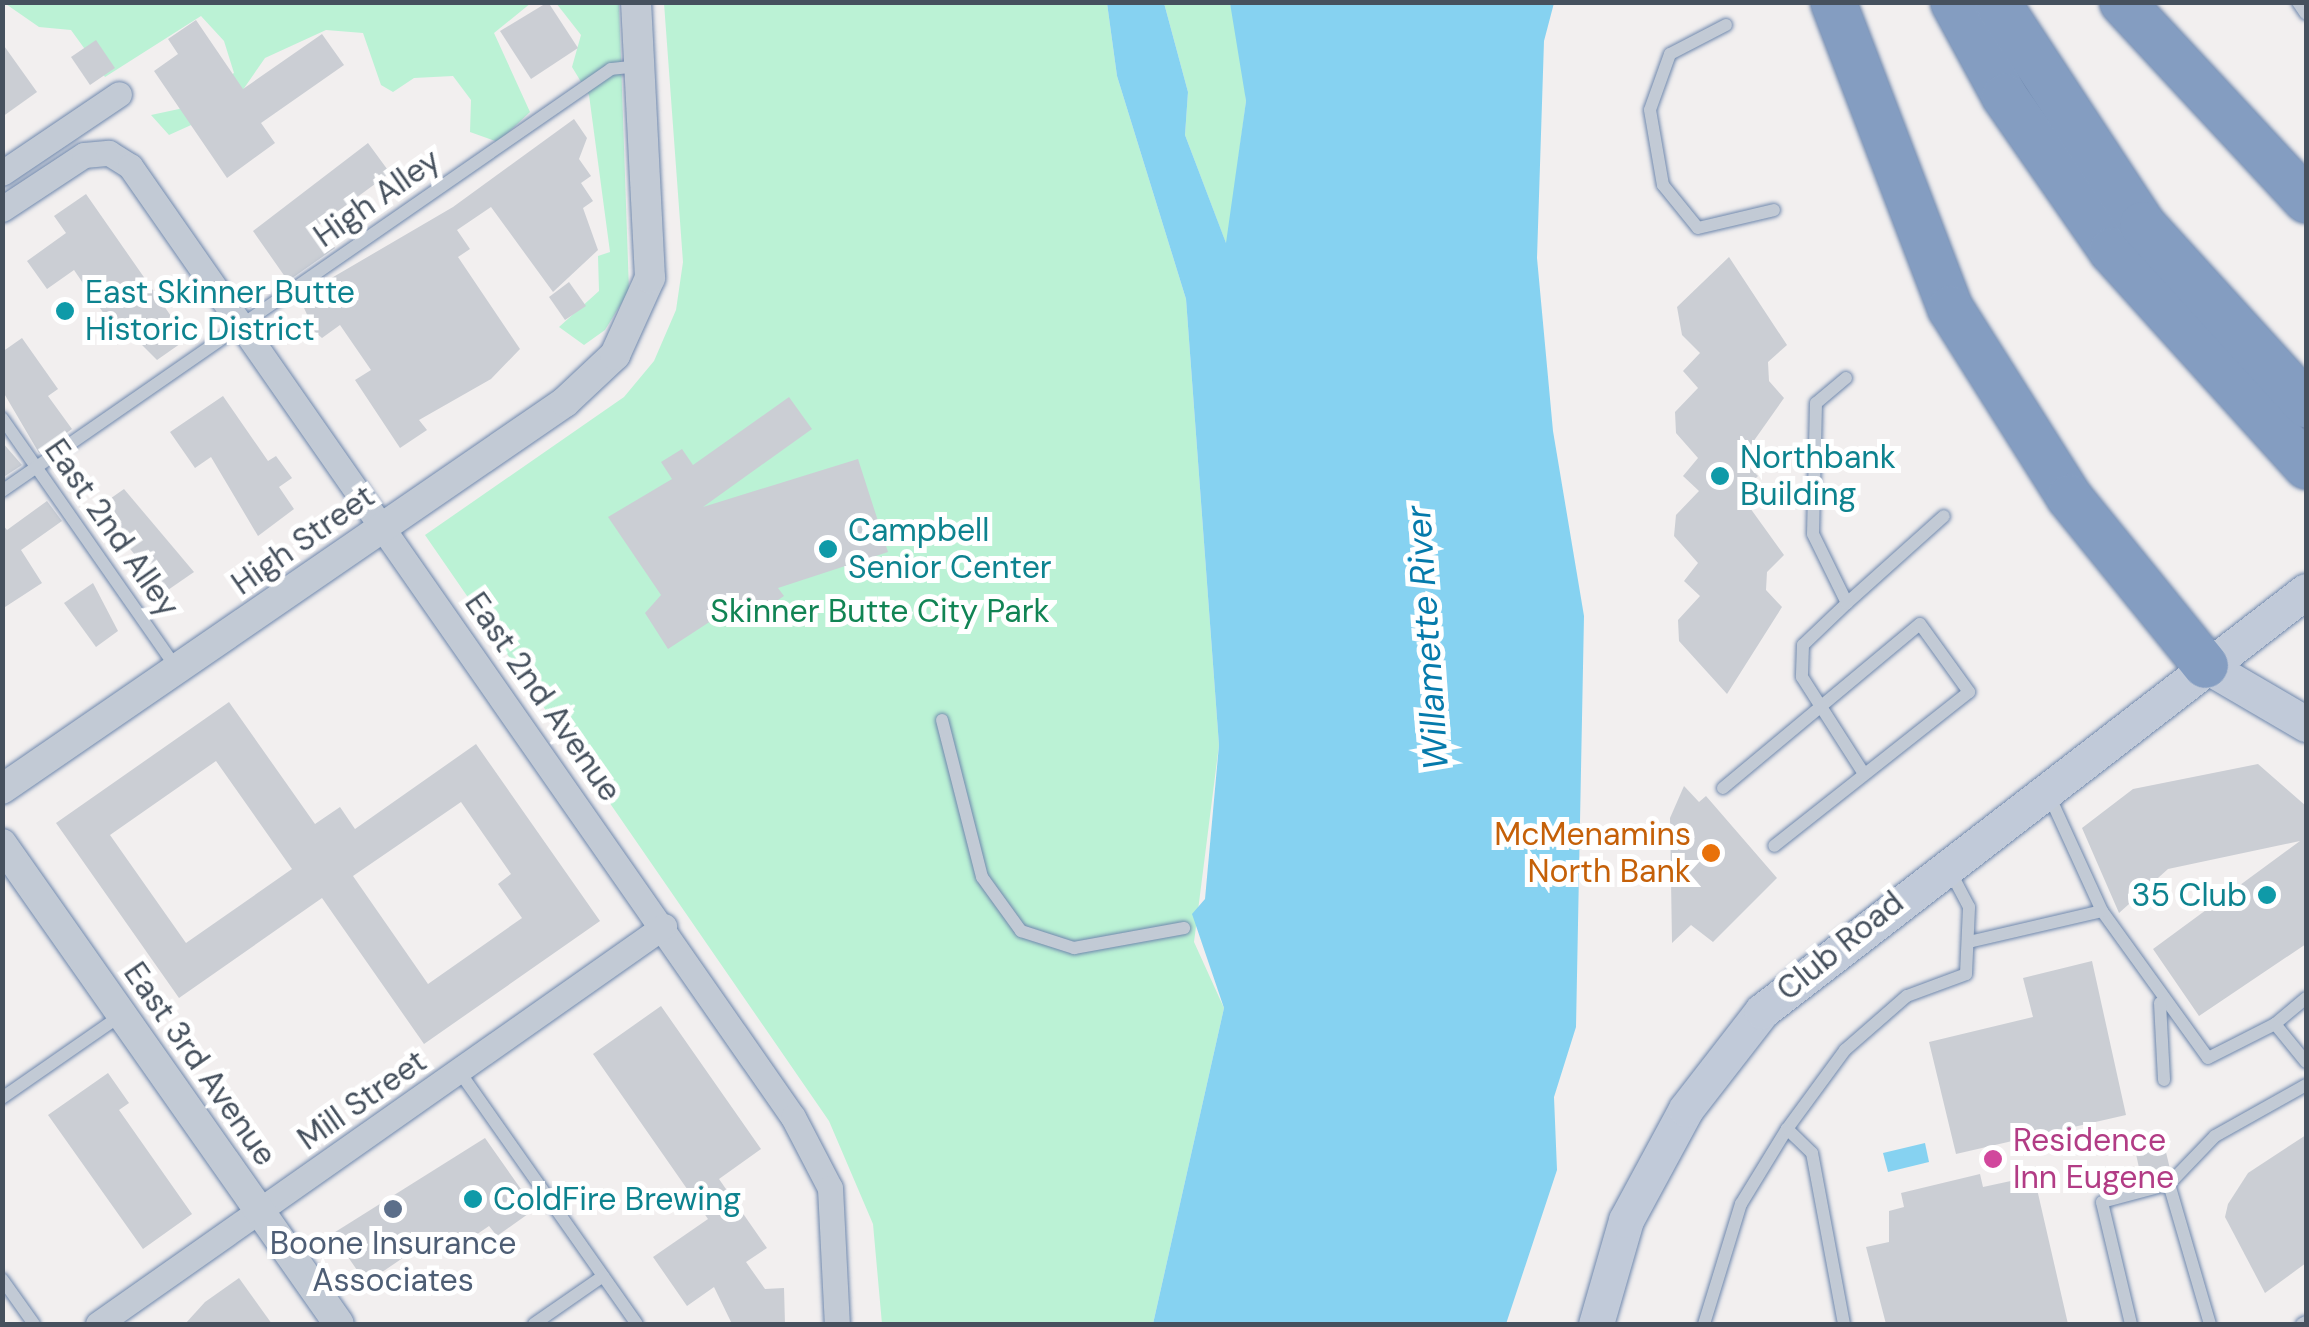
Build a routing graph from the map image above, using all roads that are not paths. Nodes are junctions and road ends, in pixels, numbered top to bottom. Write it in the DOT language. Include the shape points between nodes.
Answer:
graph roads {
  1 [pos="636,2"];
  2 [pos="1832,2"];
  3 [pos="1954,2"];
  4 [pos="1997,2"];
  5 [pos="2122,2"];
  6 [pos="2298,2"];
  7 [pos="2306,14"];
  8 [pos="1726,25"];
  9 [pos="640,66"];
  10 [pos="119,94"];
  11 [pos="2,173"];
  12 [pos="2306,200"];
  13 [pos="2,210"];
  14 [pos="1774,210"];
  15 [pos="242,324"];
  16 [pos="1846,378"];
  17 [pos="2306,404"];
  18 [pos="2,418"];
  19 [pos="2305,464"];
  20 [pos="37,467"];
  21 [pos="2,491"];
  22 [pos="1944,516"];
  23 [pos="385,527"];
  24 [pos="2306,591"];
  25 [pos="1847,603"];
  26 [pos="2205,665"];
  27 [pos="177,670"];
  28 [pos="1815,706"];
  29 [pos="942,720"];
  30 [pos="2306,724"];
  31 [pos="1862,772"];
  32 [pos="2046,786"];
  33 [pos="1722,788"];
  34 [pos="2,789"];
  35 [pos="2,844"];
  36 [pos="1774,846"];
  37 [pos="1946,862"];
  38 [pos="2102,912"];
  39 [pos="664,926"];
  40 [pos="1184,928"];
  41 [pos="1973,941"];
  42 [pos="2306,998"];
  43 [pos="2160,1003"];
  44 [pos="122,1014"];
  45 [pos="2275,1024"];
  46 [pos="2306,1062"];
  47 [pos="459,1071"];
  48 [pos="2164,1080"];
  49 [pos="2306,1085"];
  50 [pos="2,1098"];
  51 [pos="1788,1129"];
  52 [pos="2169,1184"];
  53 [pos="260,1212"];
  54 [pos="603,1276"];
  55 [pos="2,1279"];
  56 [pos="34,1324"];
  57 [pos="98,1324"];
  58 [pos="339,1324"];
  59 [pos="534,1324"];
  60 [pos="637,1324"];
  61 [pos="837,1324"];
  62 [pos="1596,1324"];
  63 [pos="1704,1324"];
  64 [pos="1844,1324"];
  65 [pos="2130,1324"];
  66 [pos="2210,1324"];
  1 -- 9 [label="street"];
  2 -- 26 [label="highway" via="1950,308 2069,496"];
  3 -- 19 [label="highway" via="2004,96 2111,250"];
  4 -- 17 [label="highway" via="2142,224"];
  5 -- 12 [label="highway"];
  6 -- 7 [label="lane"];
  8 -- 14 [label="lane" via="1670,54 1650,110 1663,185 1698,228"];
  9 -- 15 [label="lane, High Alley" via="611,69"];
  9 -- 23 [label="street, High Street" via="650,259 629,334 575,394"];
  10 -- 11 [label="street"];
  13 -- 15 [label="street, East 2nd Avenue" via="78,158 102,152 130,166"];
  15 -- 20 [label="lane, High Alley"];
  15 -- 23 [label="street, East 2nd Avenue"];
  16 -- 25 [label="lane" via="1816,403 1813,534"];
  18 -- 20 [label="lane, East 2nd Alley"];
  20 -- 21 [label="lane, High Alley"];
  20 -- 27 [label="lane, East 2nd Alley"];
  22 -- 25 [label="lane"];
  23 -- 27 [label="street, High Street"];
  23 -- 39 [label="street, East 2nd Avenue"];
  24 -- 26 [label="main road, Club Road"];
  25 -- 28 [label="lane" via="1803,645 1802,677"];
  26 -- 30 [label="main road"];
  26 -- 32 [label="main road, Club Road"];
  27 -- 34 [label="street, High Street"];
  28 -- 31 [label="lane"];
  28 -- 31 [label="lane" via="1920,624 1970,692"];
  28 -- 33 [label="lane"];
  29 -- 40 [label="lane" via="982,877 1021,931 1074,948"];
  31 -- 36 [label="lane"];
  32 -- 37 [label="main road, Club Road"];
  32 -- 38 [label="lane"];
  35 -- 44 [label="street, East 3rd Avenue"];
  37 -- 41 [label="lane" via="1968,906"];
  37 -- 62 [label="main road, Club Road" via="1762,1011 1686,1109 1626,1220"];
  38 -- 41 [label="lane"];
  38 -- 43 [label="lane"];
  39 -- 47 [label="street, Mill Street"];
  39 -- 61 [label="street, East 2nd Avenue" via="793,1117 830,1188"];
  41 -- 51 [label="lane" via="1966,974 1907,996 1845,1050"];
  42 -- 45 [label="lane"];
  43 -- 45 [label="lane" via="2208,1058"];
  43 -- 48 [label="lane"];
  44 -- 50 [label="lane"];
  44 -- 53 [label="street, East 3rd Avenue"];
  45 -- 46 [label="lane"];
  47 -- 53 [label="street, Mill Street"];
  47 -- 54 [label="lane"];
  49 -- 52 [label="lane" via="2216,1136"];
  51 -- 63 [label="lane" via="1741,1204"];
  51 -- 64 [label="lane" via="1812,1153"];
  52 -- 65 [label="lane" via="2102,1202"];
  52 -- 66 [label="lane"];
  53 -- 57 [label="street, Mill Street"];
  53 -- 58 [label="street, East 3rd Avenue"];
  54 -- 59 [label="lane"];
  54 -- 60 [label="lane"];
  55 -- 56 [label="lane"];
}
